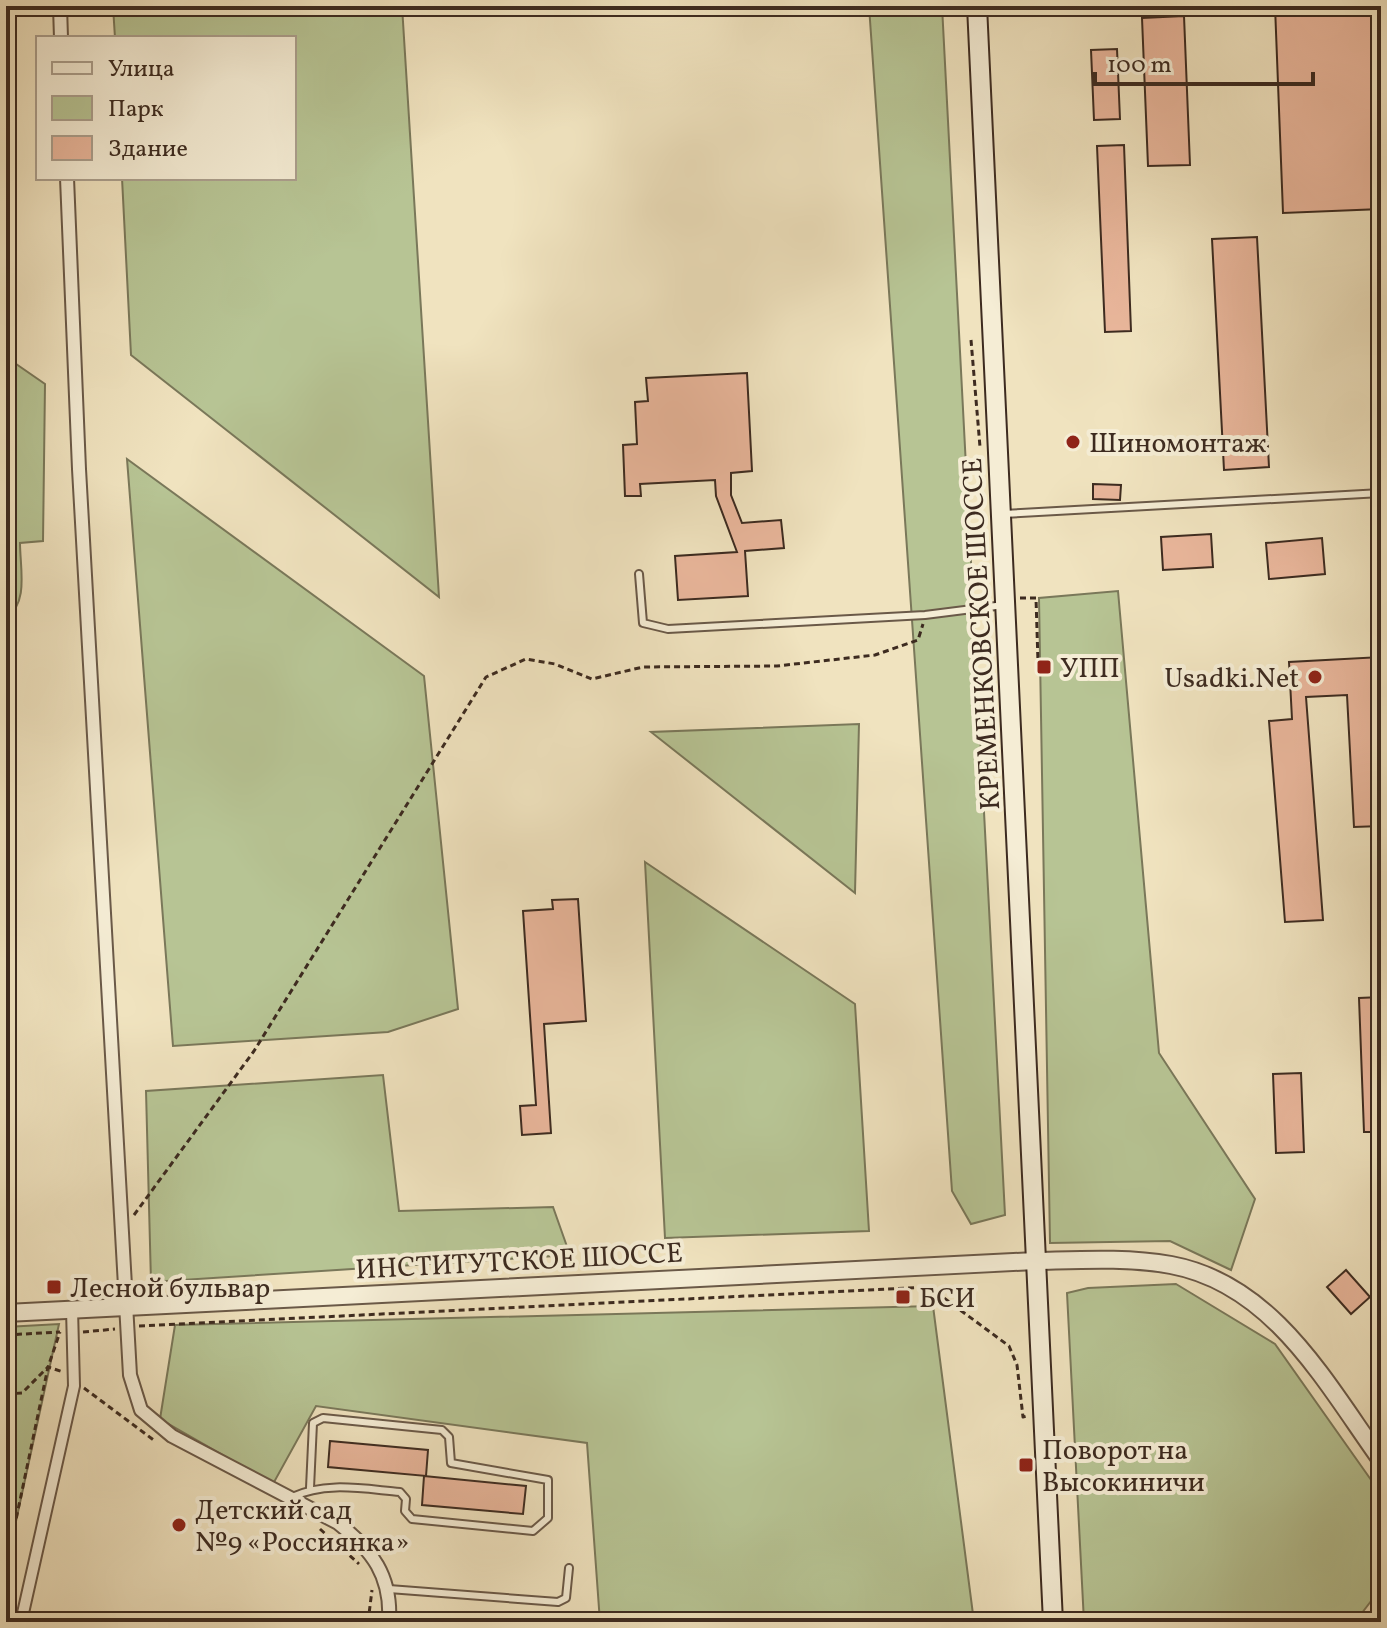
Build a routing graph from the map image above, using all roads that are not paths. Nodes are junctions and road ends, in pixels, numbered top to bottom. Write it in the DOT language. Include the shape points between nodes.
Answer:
graph roads {
  1 [pos="60,6"];
  2 [pos="977,6"];
  3 [pos="61,36"];
  4 [pos="67,180"];
  5 [pos="1381,493"];
  6 [pos="1003,514"];
  7 [pos="639,574"];
  8 [pos="1007,602"];
  9 [pos="1035,1261"];
  10 [pos="127,1306"];
  11 [pos="72,1309"];
  12 [pos="6,1313"];
  13 [pos="1381,1460"];
  14 [pos="310,1488"];
  15 [pos="289,1498"];
  16 [pos="569,1568"];
  17 [pos="389,1589"];
  18 [pos="21,1622"];
  19 [pos="389,1622"];
  20 [pos="1053,1622"];
  1 -- 3 [label="street"];
  2 -- 6 [label="main road, КРЕМЕНКОВСКОЕ ШОССЕ"];
  4 -- 10 [label="street"];
  5 -- 6 [label="lane"];
  6 -- 8 [label="main road, КРЕМЕНКОВСКОЕ ШОССЕ"];
  7 -- 8 [label="lane" via="643,623 668,629 925,615"];
  8 -- 9 [label="main road, КРЕМЕНКОВСКОЕ ШОССЕ"];
  9 -- 10 [label="street, ИНСТИТУТСКОЕ ШОССЕ"];
  9 -- 13 [label="street, ИНСТИТУТСКОЕ ШОССЕ" via="1105,1259 1172,1265 1237,1289 1295,1340"];
  9 -- 20 [label="main road, КРЕМЕНКОВСКОЕ ШОССЕ"];
  10 -- 11 [label="street, ИНСТИТУТСКОЕ ШОССЕ"];
  10 -- 15 [label="street" via="130,1375 141,1410 172,1436"];
  11 -- 12 [label="street, ИНСТИТУТСКОЕ ШОССЕ"];
  11 -- 18 [label="street" via="74,1377"];
  14 -- 14 [label="lane" via="400,1492 412,1519 533,1531 548,1518 550,1504 548,1480 451,1463 449,1437 442,1430 323,1418 313,1423"];
  14 -- 15 [label="lane"];
  15 -- 17 [label="street" via="361,1541"];
  16 -- 17 [label="lane" via="566,1598 558,1602"];
  17 -- 19 [label="street"];
}
